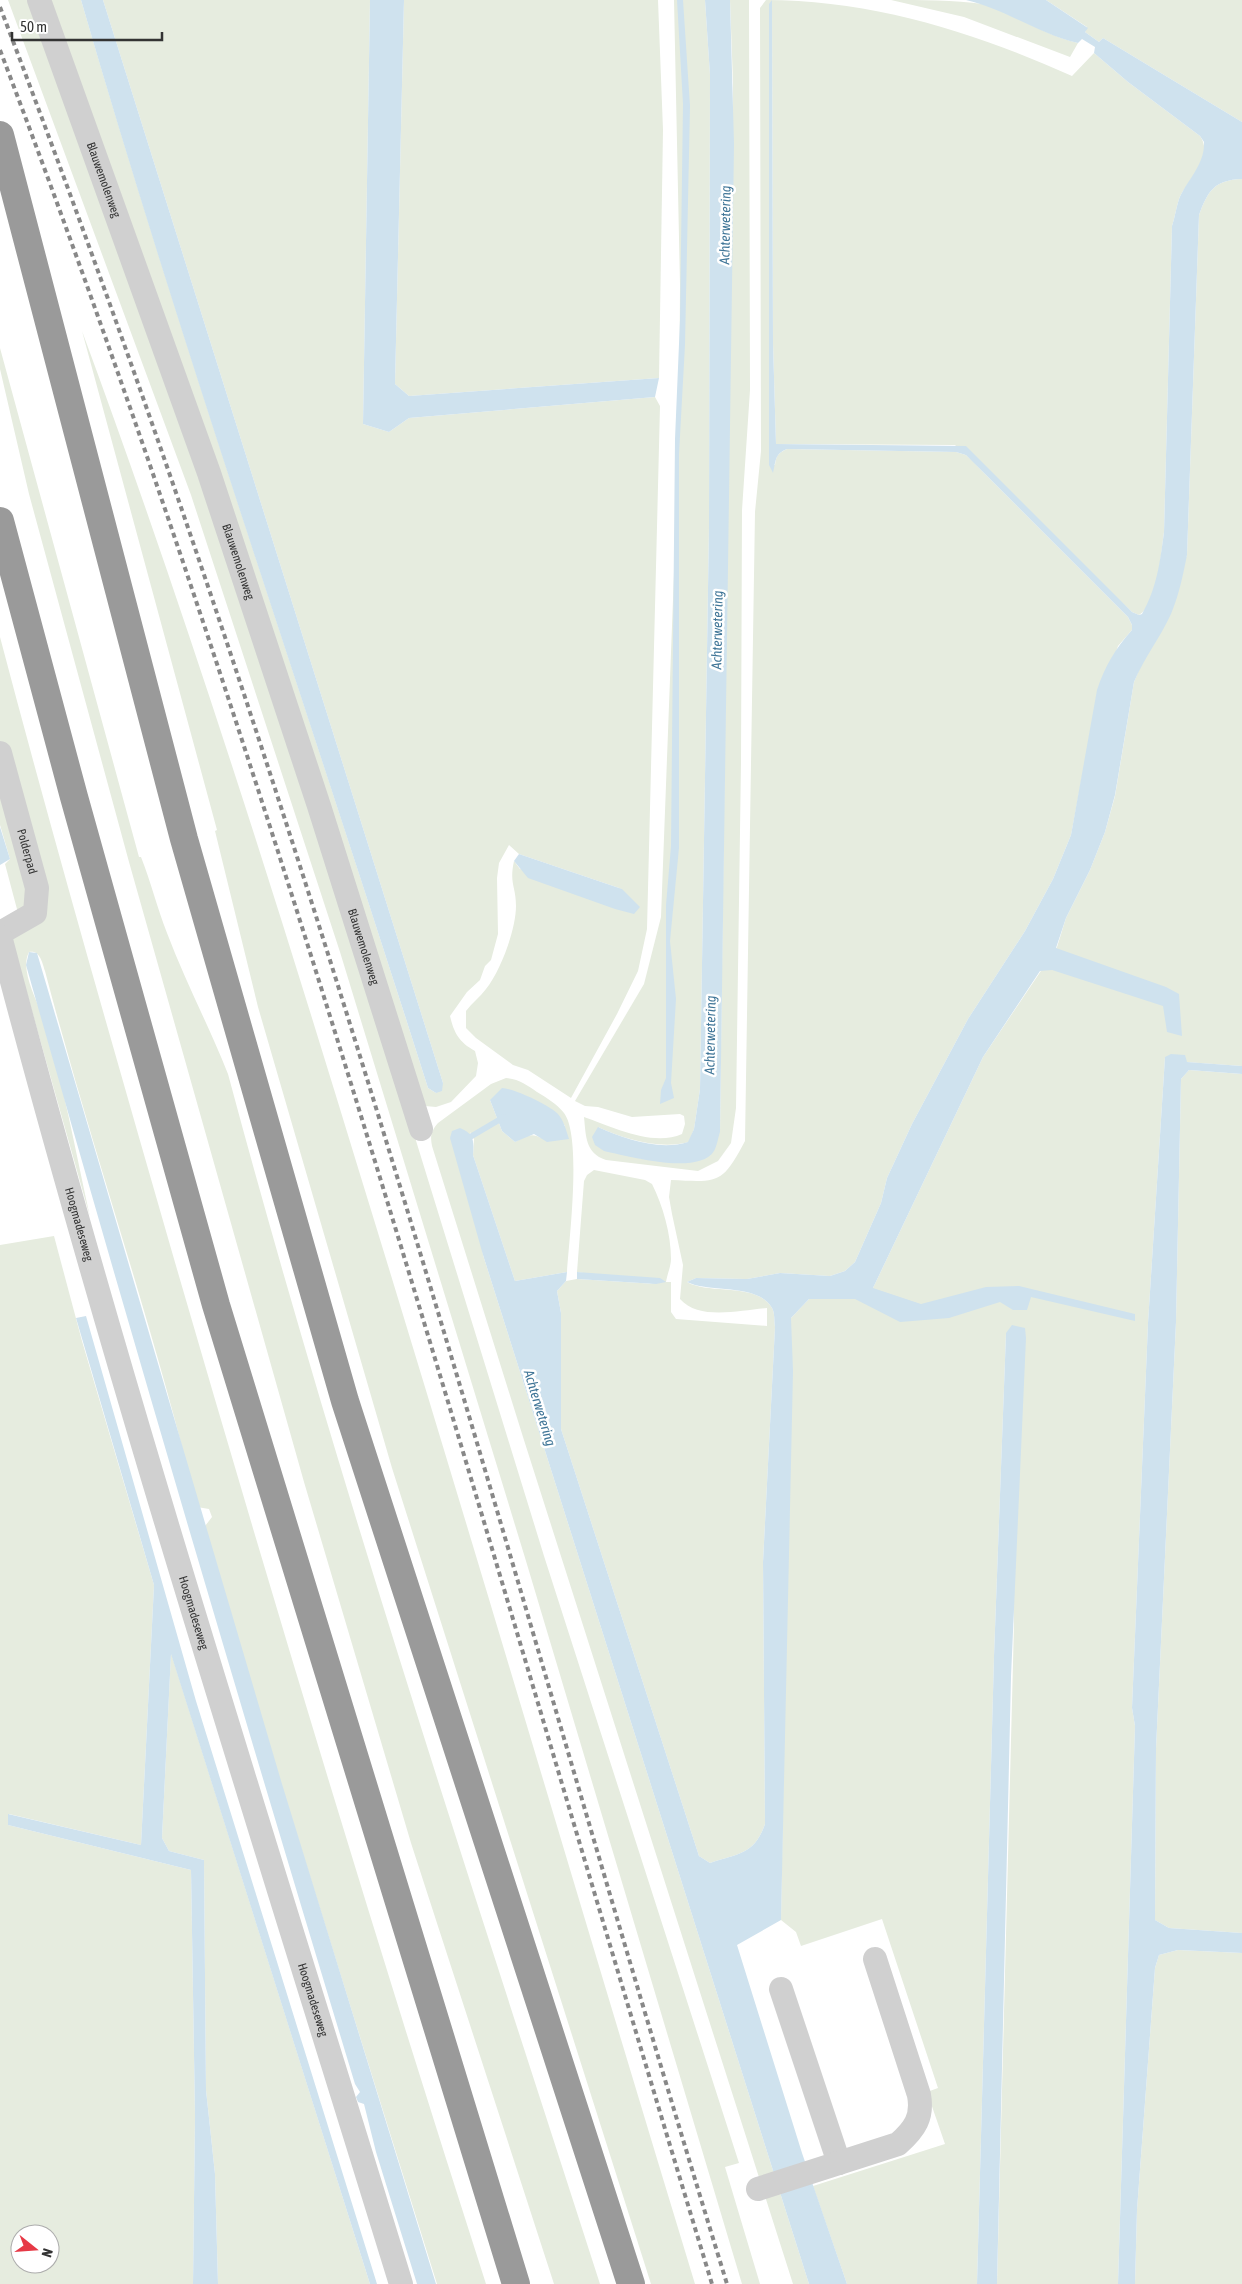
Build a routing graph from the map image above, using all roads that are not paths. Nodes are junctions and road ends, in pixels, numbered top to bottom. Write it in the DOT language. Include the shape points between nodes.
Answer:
graph roads {
  1 [pos="39,0"];
  2 [pos="0,135"];
  3 [pos="0,521"];
  4 [pos="0,753"];
  5 [pos="0,935"];
  6 [pos="421,1129"];
  7 [pos="875,1959"];
  8 [pos="781,1989"];
  9 [pos="839,2163"];
  10 [pos="758,2189"];
  11 [pos="401,2284"];
  12 [pos="516,2284"];
  13 [pos="631,2284"];
  1 -- 6 [label="street, Blauwemolenweg" via="209,474"];
  2 -- 13 [label="highway" via="184,839 345,1401"];
  3 -- 12 [label="highway" via="76,807 216,1305"];
  4 -- 5 [label="street, Polderpad" via="37,888 35,913"];
  5 -- 11 [label="street, Hoogmadeseweg" via="119,1358 247,1791"];
  7 -- 9 [label="street" via="919,2095 919,2120 911,2133 898,2144"];
  8 -- 9 [label="street"];
  9 -- 10 [label="street"];
}
